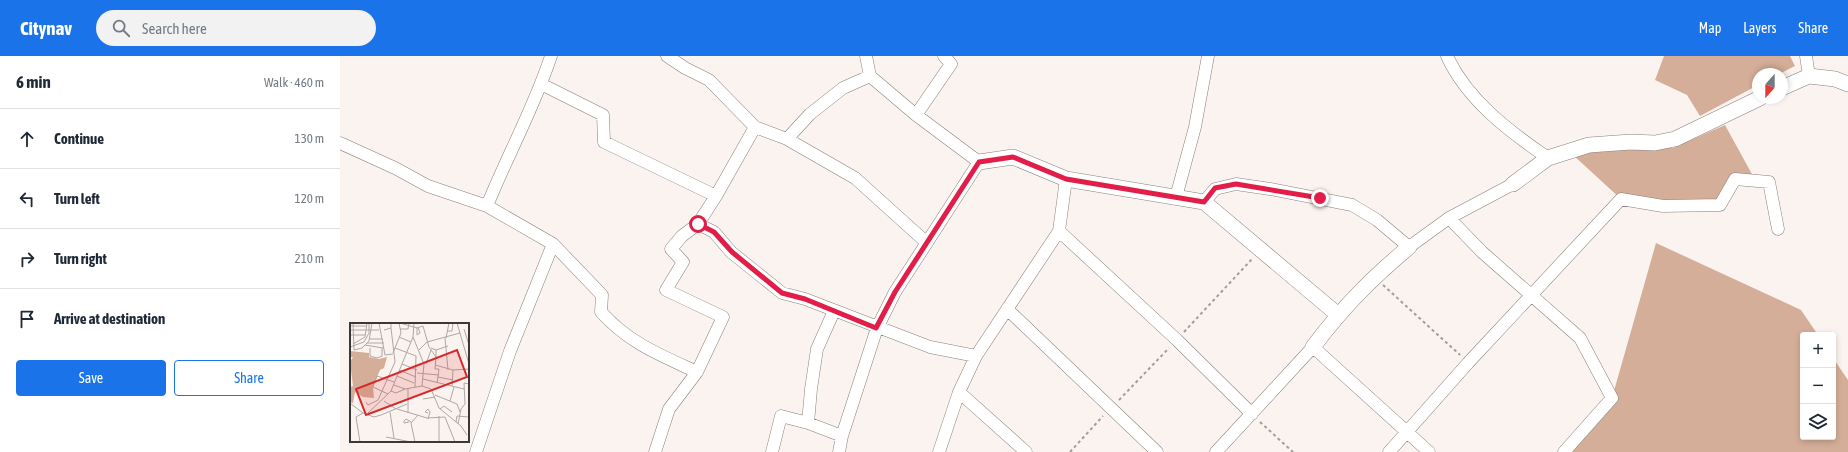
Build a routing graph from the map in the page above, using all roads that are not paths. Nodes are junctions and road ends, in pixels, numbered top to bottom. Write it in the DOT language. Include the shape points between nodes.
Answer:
graph roads {
  1 [pos="551,56"];
  2 [pos="667,56"];
  3 [pos="866,56"];
  4 [pos="944,56"];
  5 [pos="1208,56"];
  6 [pos="1447,56"];
  7 [pos="1806,56"];
  8 [pos="870,76"];
  9 [pos="1809,76"];
  10 [pos="542,84"];
  11 [pos="1848,84"];
  12 [pos="1788,85"];
  13 [pos="1752,102"];
  14 [pos="916,115"];
  15 [pos="755,128"];
  16 [pos="787,139"];
  17 [pos="340,143"];
  18 [pos="1548,158"];
  19 [pos="979,162"];
  20 [pos="1066,179"];
  21 [pos="1513,184"];
  22 [pos="716,196"];
  23 [pos="1176,197"];
  24 [pos="1204,202"];
  25 [pos="487,206"];
  26 [pos="1449,218"];
  27 [pos="698,224"];
  28 [pos="1778,228"];
  29 [pos="1059,231"];
  30 [pos="927,243"];
  31 [pos="553,244"];
  32 [pos="1409,247"];
  33 [pos="1531,296"];
  34 [pos="1007,309"];
  35 [pos="834,311"];
  36 [pos="1337,314"];
  37 [pos="876,328"];
  38 [pos="1313,347"];
  39 [pos="976,356"];
  40 [pos="697,372"];
  41 [pos="959,392"];
  42 [pos="1252,414"];
  43 [pos="808,423"];
  44 [pos="1408,432"];
  45 [pos="842,436"];
  46 [pos="476,452"];
  47 [pos="655,452"];
  48 [pos="772,452"];
  49 [pos="839,452"];
  50 [pos="939,452"];
  51 [pos="1026,452"];
  52 [pos="1157,452"];
  53 [pos="1216,452"];
  54 [pos="1389,452"];
  55 [pos="1429,452"];
  56 [pos="1564,452"];
  1 -- 10 [label="street"];
  2 -- 15 [label="street" via="709,80"];
  3 -- 8 [label="street"];
  4 -- 14 [label="street" via="951,64"];
  5 -- 23 [label="street" via="1195,127"];
  6 -- 18 [label="street" via="1467,89 1516,136"];
  7 -- 9 [label="street"];
  8 -- 14 [label="street"];
  8 -- 16 [label="street" via="843,88 810,114"];
  9 -- 11 [label="street" via="1834,79"];
  9 -- 12 [label="street"];
  10 -- 22 [label="street" via="603,115 604,142"];
  10 -- 25 [label="street"];
  13 -- 18 [label="street" via="1675,139 1654,144 1631,142 1589,145"];
  14 -- 19 [label="street"];
  15 -- 16 [label="street"];
  15 -- 22 [label="street"];
  16 -- 30 [label="street" via="855,178"];
  17 -- 25 [label="street" via="428,186"];
  18 -- 21 [label="street"];
  19 -- 20 [label="street" via="1013,157"];
  19 -- 30 [label="street"];
  20 -- 23 [label="street"];
  20 -- 29 [label="street"];
  21 -- 26 [label="street"];
  22 -- 27 [label="street"];
  23 -- 24 [label="street"];
  24 -- 32 [label="street" via="1215,188 1236,184 1326,199 1352,205 1378,220"];
  24 -- 36 [label="street"];
  25 -- 31 [label="street"];
  26 -- 32 [label="street"];
  26 -- 33 [label="street"];
  27 -- 35 [label="street" via="714,232 732,252 782,293"];
  27 -- 40 [label="street" via="670,249 683,262 666,290 723,316"];
  28 -- 33 [label="street" via="1769,182 1735,179 1720,205 1663,206 1621,199"];
  29 -- 34 [label="street"];
  29 -- 42 [label="street" via="1177,340"];
  30 -- 37 [label="street" via="895,292"];
  31 -- 40 [label="street" via="602,295 601,312 612,324 642,347"];
  31 -- 46 [label="street" via="510,351"];
  32 -- 36 [label="street"];
  33 -- 44 [label="street"];
  33 -- 56 [label="street" via="1580,338 1612,398"];
  34 -- 39 [label="street"];
  34 -- 52 [label="street"];
  35 -- 37 [label="street"];
  35 -- 43 [label="street" via="817,349"];
  36 -- 38 [label="street"];
  37 -- 39 [label="street" via="930,347"];
  37 -- 45 [label="street"];
  38 -- 42 [label="street"];
  38 -- 44 [label="street"];
  39 -- 41 [label="street"];
  40 -- 47 [label="street" via="669,409"];
  41 -- 50 [label="street"];
  41 -- 51 [label="street"];
  42 -- 53 [label="street"];
  43 -- 45 [label="street"];
  43 -- 48 [label="street" via="781,416"];
  44 -- 54 [label="street"];
  44 -- 55 [label="street"];
  45 -- 49 [label="street"];
}
